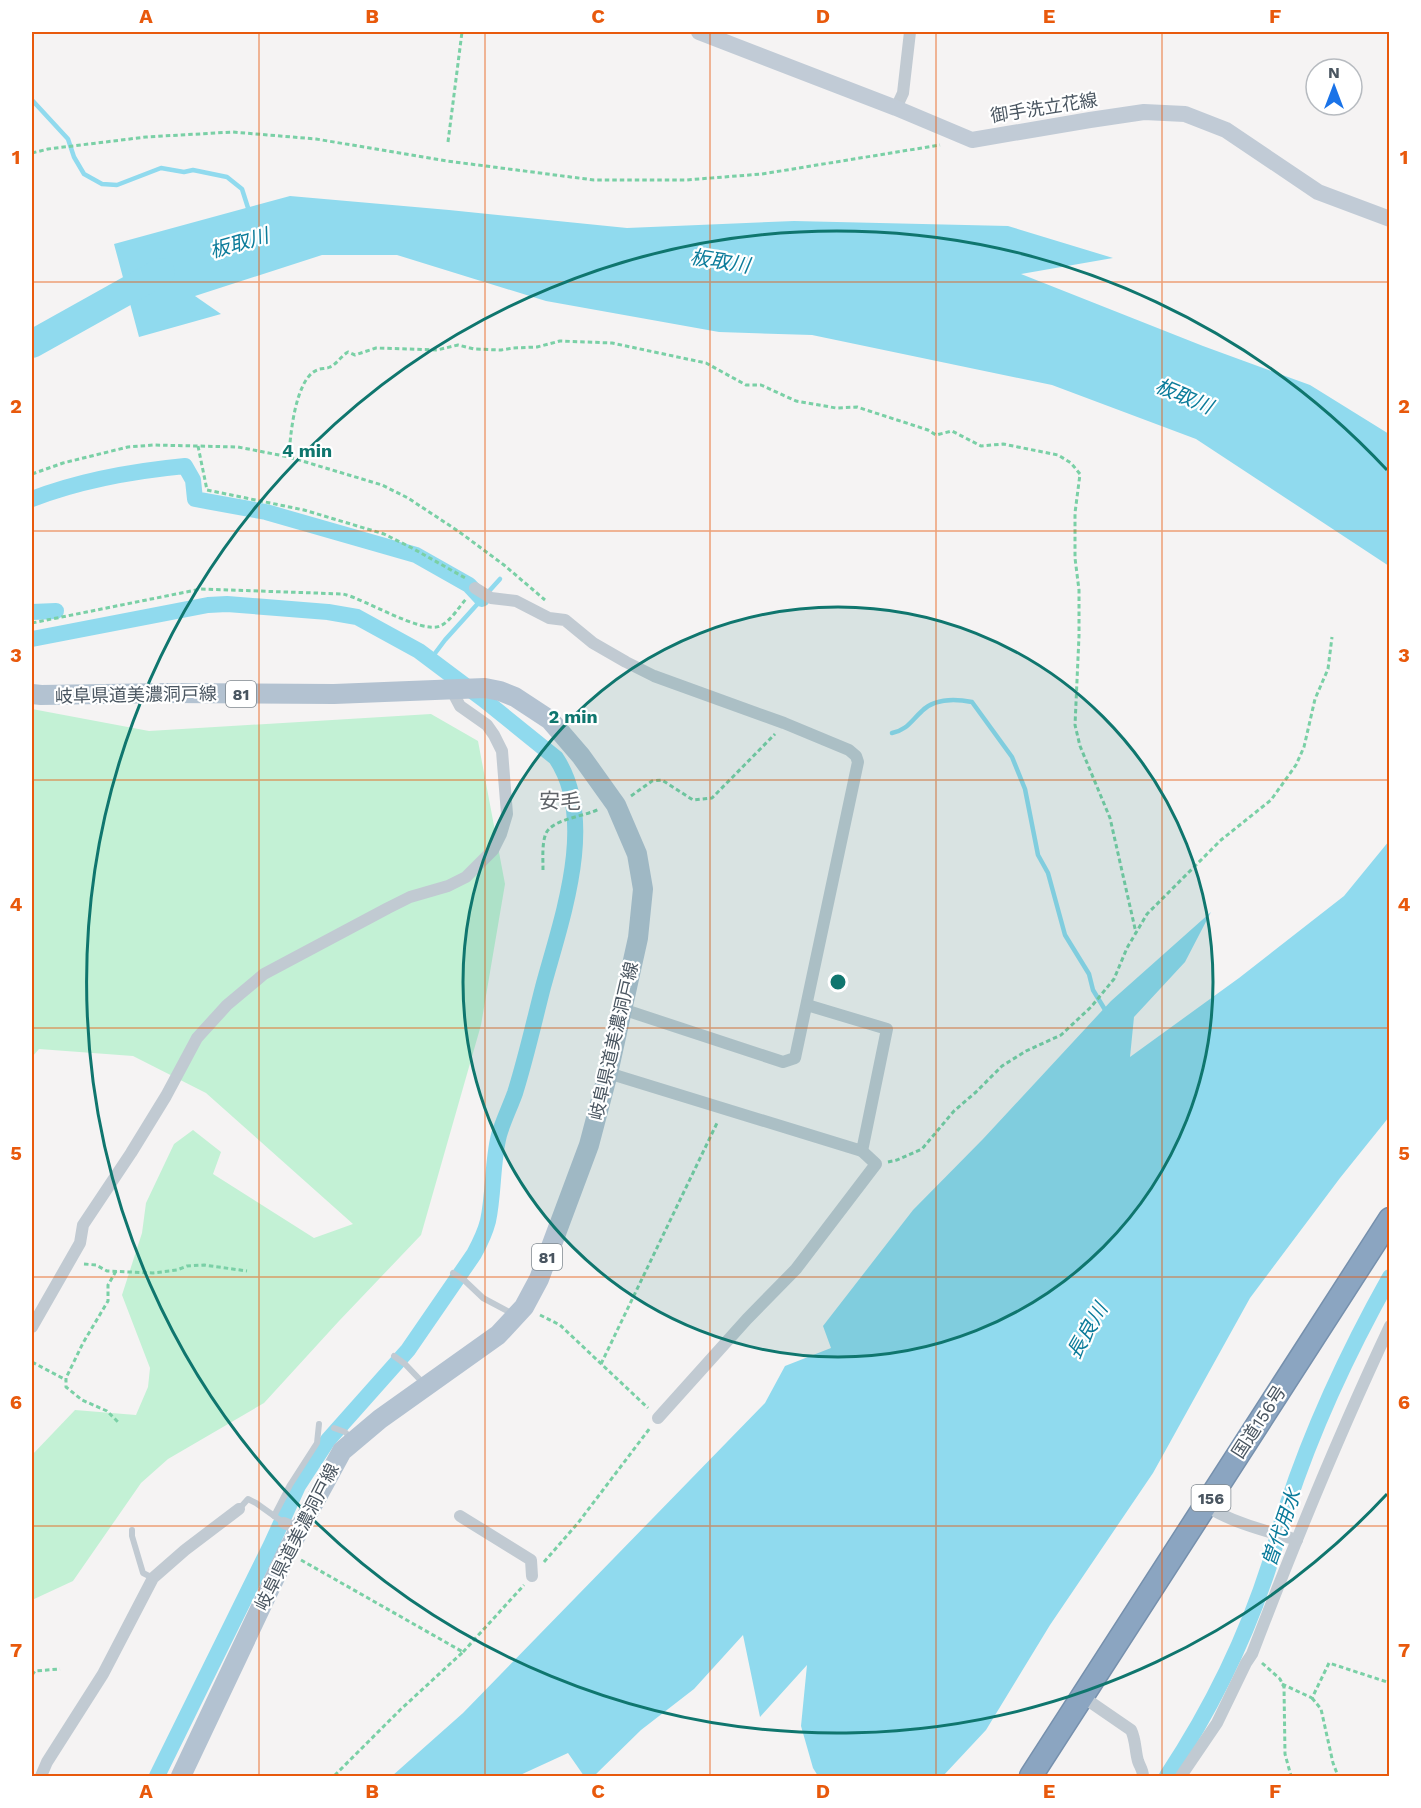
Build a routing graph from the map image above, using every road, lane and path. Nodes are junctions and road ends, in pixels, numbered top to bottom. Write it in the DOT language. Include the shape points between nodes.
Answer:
graph roads {
  1 [pos="462,32"];
  2 [pos="699,32"];
  3 [pos="910,32"];
  4 [pos="896,108"];
  5 [pos="972,140"];
  6 [pos="448,142"];
  7 [pos="32,153"];
  8 [pos="1389,219"];
  9 [pos="198,446"];
  10 [pos="289,458"];
  11 [pos="32,474"];
  12 [pos="476,588"];
  13 [pos="565,620"];
  14 [pos="32,623"];
  15 [pos="1332,637"];
  16 [pos="455,689"];
  17 [pos="32,694"];
  18 [pos="784,723"];
  19 [pos="615,804"];
  20 [pos="543,870"];
  21 [pos="1136,933"];
  22 [pos="807,1005"];
  23 [pos="622,1009"];
  24 [pos="608,1073"];
  25 [pos="725,1109"];
  26 [pos="862,1151"];
  27 [pos="876,1164"];
  28 [pos="1389,1219"];
  29 [pos="68,1264"];
  30 [pos="116,1270"];
  31 [pos="247,1271"];
  32 [pos="453,1273"];
  33 [pos="520,1311"];
  34 [pos="1389,1326"];
  35 [pos="32,1328"];
  36 [pos="394,1356"];
  37 [pos="32,1362"];
  38 [pos="601,1364"];
  39 [pos="66,1380"];
  40 [pos="426,1386"];
  41 [pos="658,1418"];
  42 [pos="119,1423"];
  43 [pos="319,1424"];
  44 [pos="334,1428"];
  45 [pos="349,1437"];
  46 [pos="1206,1506"];
  47 [pos="239,1509"];
  48 [pos="460,1516"];
  49 [pos="286,1522"];
  50 [pos="132,1530"];
  51 [pos="1292,1538"];
  52 [pos="287,1552"];
  53 [pos="532,1576"];
  54 [pos="153,1578"];
  55 [pos="462,1652"];
  56 [pos="1252,1654"];
  57 [pos="60,1669"];
  58 [pos="32,1675"];
  59 [pos="1389,1683"];
  60 [pos="1282,1684"];
  61 [pos="1083,1697"];
  62 [pos="1312,1698"];
  63 [pos="41,1776"];
  64 [pos="182,1776"];
  65 [pos="334,1776"];
  66 [pos="1031,1776"];
  67 [pos="1143,1776"];
  68 [pos="1181,1776"];
  69 [pos="1291,1776"];
  70 [pos="1338,1776"];
  1 -- 6 [label="path"];
  2 -- 4 [label="main road, 御手洗立花線"];
  3 -- 4 [label="street" via="903,93"];
  4 -- 5 [label="main road, 御手洗立花線"];
  5 -- 7 [label="path" via="762,174 686,180 594,180 316,139 233,132 146,137"];
  5 -- 8 [label="main road, 御手洗立花線" via="1144,112 1185,114 1226,130 1318,192"];
  9 -- 10 [label="path" via="238,447"];
  9 -- 11 [label="path" via="128,447"];
  9 -- 12 [label="path" via="207,490 304,510 384,534 472,582"];
  10 -- 13 [label="path" via="382,485 408,498 504,565"];
  10 -- 21 [label="path" via="296,402 311,374 329,368 348,352 355,356 375,348 437,350 458,345 501,351 560,341 612,344 706,363 746,385 761,385 796,401 836,408 857,407 936,435 952,431 981,446 1003,444 1058,455 1080,474 1075,513 1079,636 1075,725 1080,747 1110,818"];
  12 -- 13 [label="street" via="491,598 516,601 549,618"];
  12 -- 14 [label="path" via="443,625 433,628 392,616 343,594 201,589"];
  13 -- 18 [label="street" via="593,643 654,676"];
  15 -- 21 [label="path" via="1329,669 1315,699 1296,765 1271,800 1221,840 1161,898"];
  16 -- 17 [label="main road, 岐阜県道美濃洞戸線 / 81" via="334,694"];
  16 -- 19 [label="main road, 岐阜県道美濃洞戸線 / 81" via="500,691 550,720"];
  16 -- 29 [label="street" via="460,706 487,725 502,752 507,814 493,850 466,878 388,908 264,974 227,1005 197,1038 166,1096 83,1225 80,1243"];
  18 -- 19 [label="path" via="712,798 693,800 662,780 652,781"];
  18 -- 22 [label="street" via="849,750 858,762"];
  19 -- 20 [label="path" via="553,824 544,838"];
  19 -- 23 [label="main road, 岐阜県道美濃洞戸線 / 81" via="637,854 643,889 638,938"];
  21 -- 27 [label="path" via="1106,990 1061,1035 1002,1066 922,1149"];
  22 -- 23 [label="street" via="795,1058 783,1062"];
  22 -- 26 [label="street" via="887,1029"];
  23 -- 24 [label="main road, 岐阜県道美濃洞戸線 / 81"];
  24 -- 25 [label="street"];
  24 -- 33 [label="main road, 岐阜県道美濃洞戸線 / 81" via="589,1144 539,1279"];
  25 -- 26 [label="street"];
  25 -- 38 [label="path"];
  26 -- 27 [label="street"];
  27 -- 41 [label="street" via="796,1269"];
  28 -- 46 [label="highway, 国道156号 / 156"];
  29 -- 30 [label="path"];
  29 -- 35 [label="street"];
  30 -- 31 [label="path" via="153,1274 204,1265"];
  30 -- 39 [label="path" via="108,1285 108,1300"];
  32 -- 33 [label="lane" via="483,1298"];
  33 -- 38 [label="path" via="560,1325"];
  33 -- 40 [label="main road, 岐阜県道美濃洞戸線 / 81" via="498,1335"];
  34 -- 51 [label="street"];
  36 -- 40 [label="lane"];
  37 -- 39 [label="path"];
  38 -- 41 [label="path"];
  39 -- 42 [label="path" via="66,1388 107,1411"];
  40 -- 45 [label="main road, 岐阜県道美濃洞戸線 / 81"];
  41 -- 53 [label="path"];
  43 -- 49 [label="lane" via="317,1443 290,1485"];
  44 -- 45 [label="lane"];
  45 -- 49 [label="main road, 岐阜県道美濃洞戸線 / 81"];
  46 -- 51 [label="street" via="1220,1515"];
  46 -- 61 [label="highway, 国道156号 / 156"];
  47 -- 49 [label="lane" via="248,1499"];
  47 -- 54 [label="street"];
  48 -- 53 [label="street" via="531,1560"];
  49 -- 52 [label="main road, 岐阜県道美濃洞戸線 / 81"];
  50 -- 54 [label="lane" via="143,1573"];
  51 -- 56 [label="street"];
  52 -- 55 [label="path"];
  52 -- 64 [label="main road, 岐阜県道美濃洞戸線 / 81"];
  53 -- 55 [label="path"];
  54 -- 63 [label="street" via="103,1674"];
  55 -- 65 [label="path"];
  56 -- 60 [label="path"];
  56 -- 68 [label="street" via="1217,1723"];
  57 -- 58 [label="path" via="41,1669"];
  59 -- 62 [label="path" via="1329,1663"];
  60 -- 62 [label="path"];
  60 -- 69 [label="path" via="1285,1754"];
  61 -- 66 [label="highway, 国道156号 / 156"];
  61 -- 67 [label="street" via="1131,1730"];
  62 -- 70 [label="path" via="1321,1709"];
}
